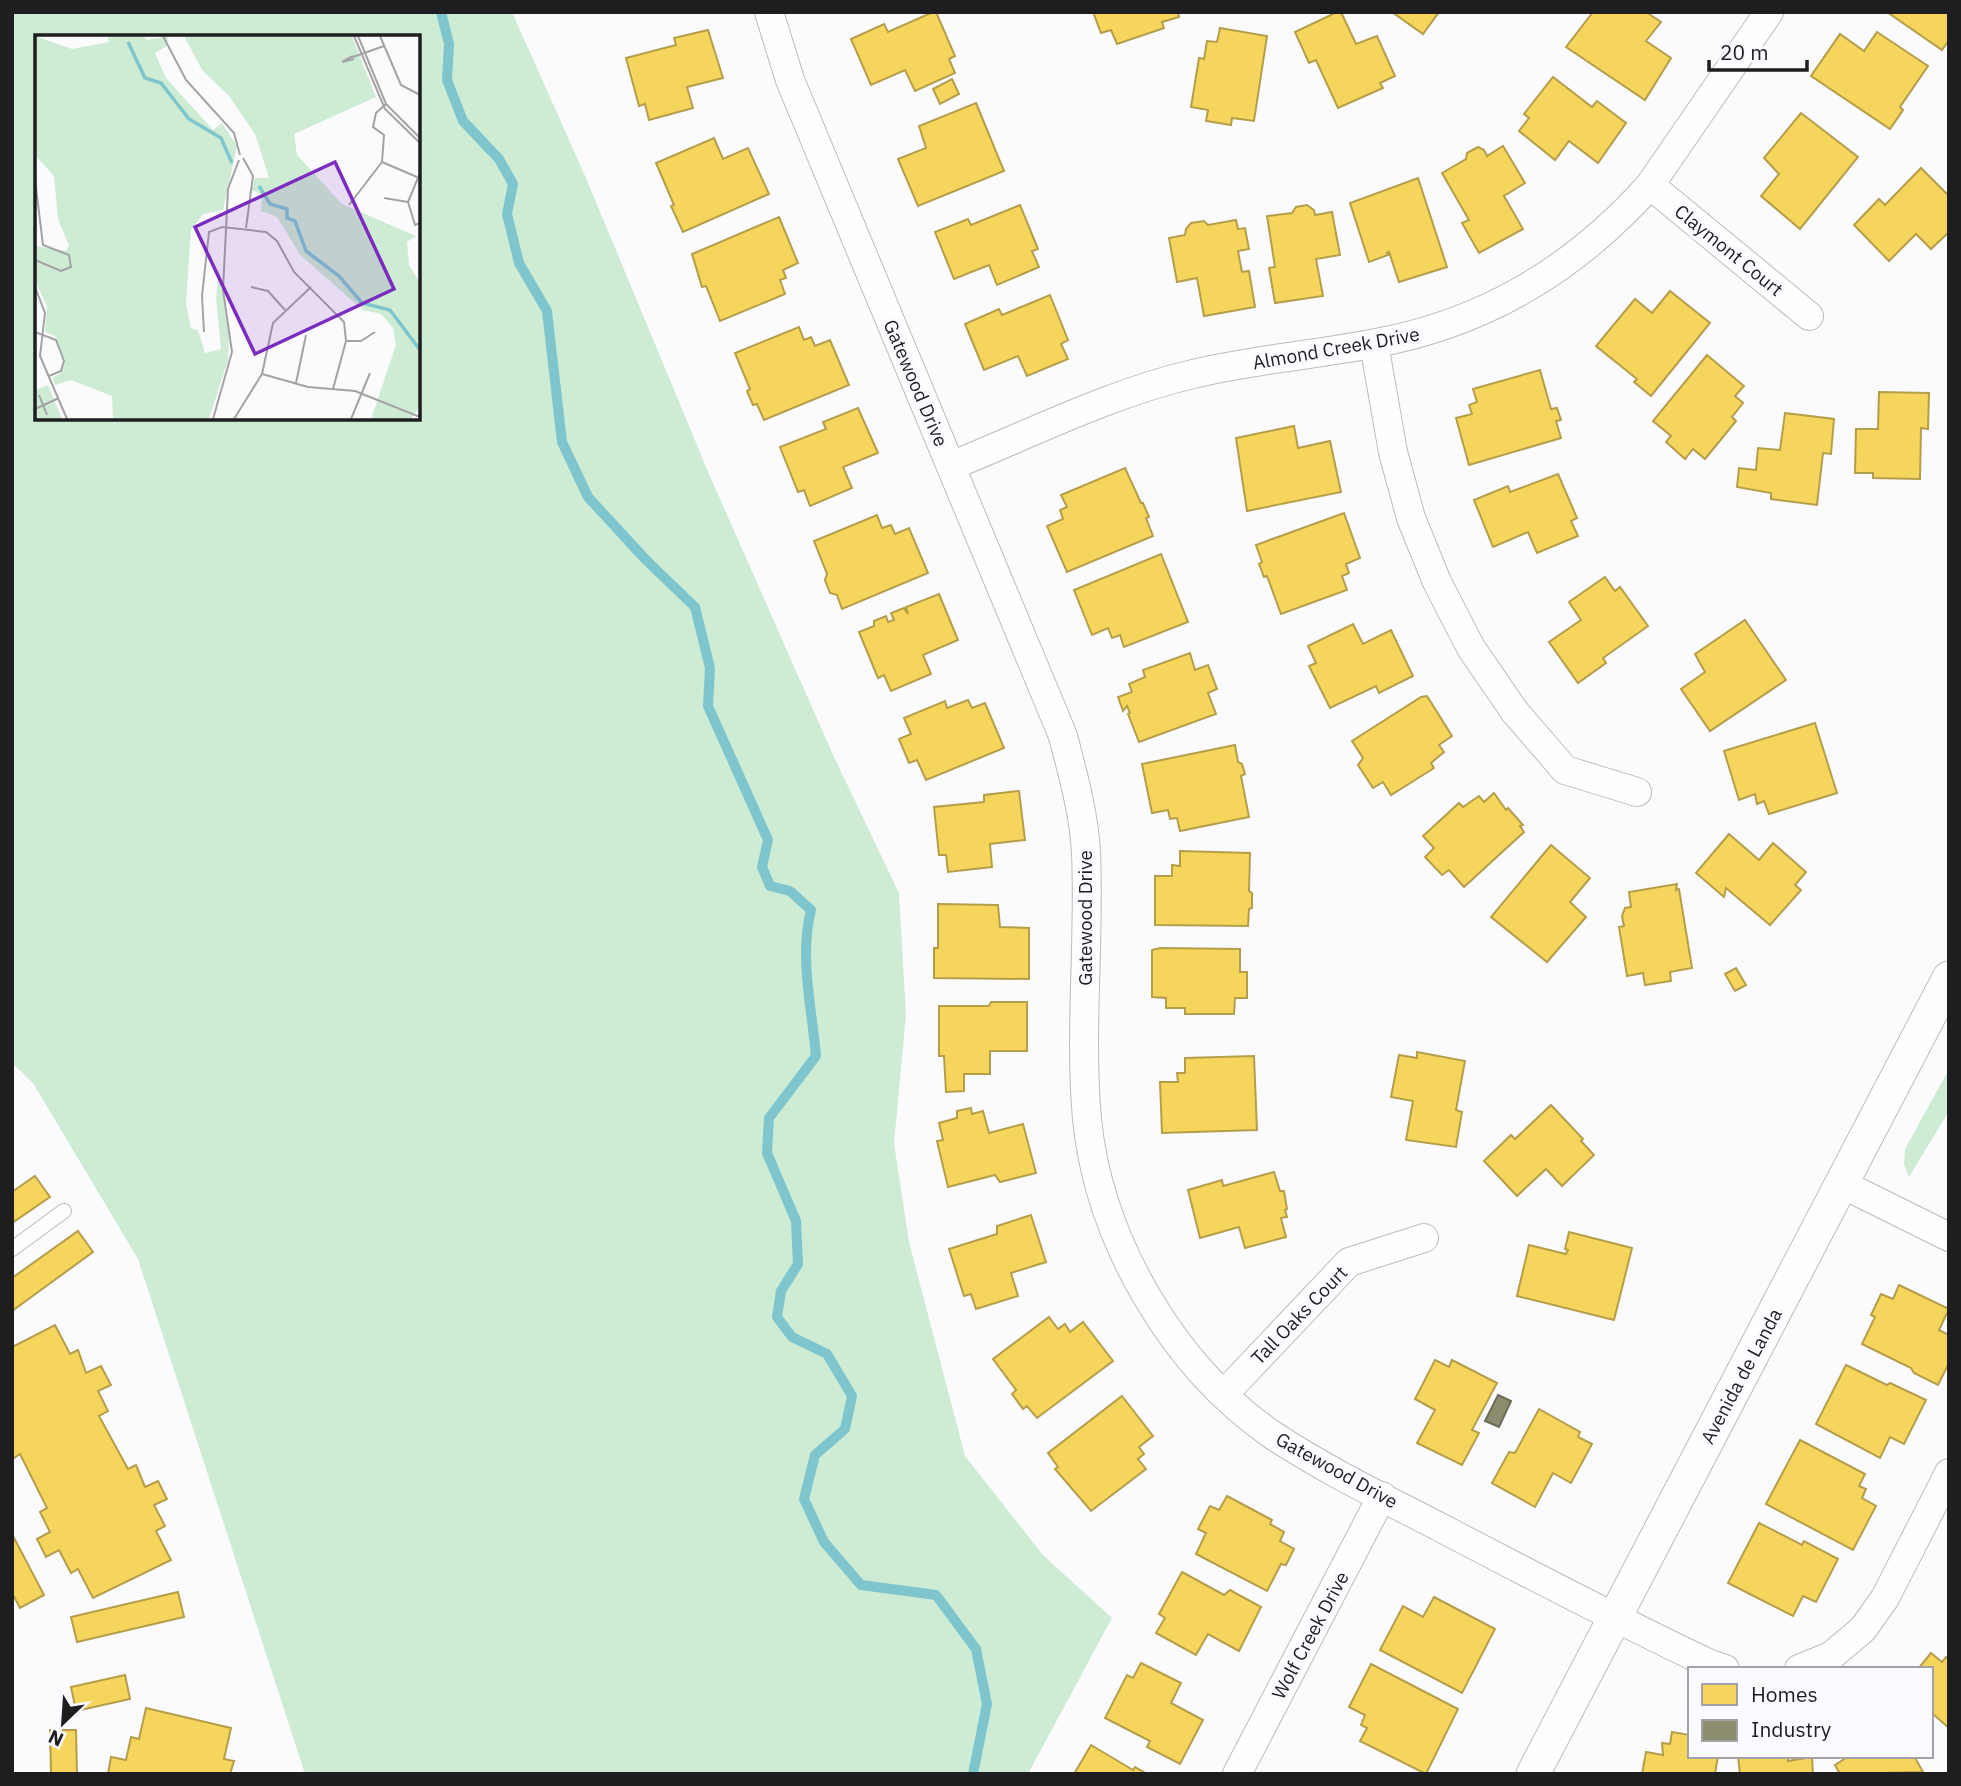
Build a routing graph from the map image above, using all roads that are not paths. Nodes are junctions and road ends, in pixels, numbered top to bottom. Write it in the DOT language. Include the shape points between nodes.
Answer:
graph roads {
  1 [pos="769,12"];
  2 [pos="1769,12"];
  3 [pos="1650,185"];
  4 [pos="1809,316"];
  5 [pos="1374,344"];
  6 [pos="951,466"];
  7 [pos="1637,792"];
  8 [pos="1949,978"];
  9 [pos="1842,1184"];
  10 [pos="64,1211"];
  11 [pos="1949,1237"];
  12 [pos="1424,1238"];
  13 [pos="12,1250"];
  14 [pos="1224,1394"];
  15 [pos="1949,1473"];
  16 [pos="1382,1496"];
  17 [pos="1614,1619"];
  18 [pos="1719,1667"];
  19 [pos="1804,1667"];
  20 [pos="1237,1774"];
  21 [pos="1533,1774"];
  1 -- 6 [label="street, Gatewood Drive" via="790,80"];
  2 -- 3 [label="street, Almond Creek Drive"];
  3 -- 4 [label="street, Claymont Court"];
  3 -- 5 [label="street, Almond Creek Drive" via="1581,253 1535,285 1483,312"];
  5 -- 6 [label="street, Almond Creek Drive" via="1195,373 1143,387"];
  5 -- 7 [label="street" via="1393,452 1411,518 1437,583 1471,648 1515,712 1565,771"];
  6 -- 14 [label="street, Gatewood Drive" via="1063,736 1078,793 1086,853 1087,1120 1099,1181 1117,1237 1144,1293 1178,1343"];
  8 -- 9 [label="street, Avenida de Landa"];
  9 -- 11 [label="street"];
  9 -- 17 [label="street, Avenida de Landa"];
  10 -- 13 [label="lane"];
  12 -- 14 [label="street, Tall Oaks Court" via="1349,1262"];
  14 -- 16 [label="street, Gatewood Drive" via="1272,1434"];
  15 -- 19 [label="street" via="1885,1598 1863,1629 1831,1656"];
  16 -- 17 [label="street, Gatewood Drive"];
  16 -- 20 [label="street, Wolf Creek Drive"];
  17 -- 18 [label="street, Gatewood Drive"];
  17 -- 21 [label="street, Avenida de Landa"];
}
